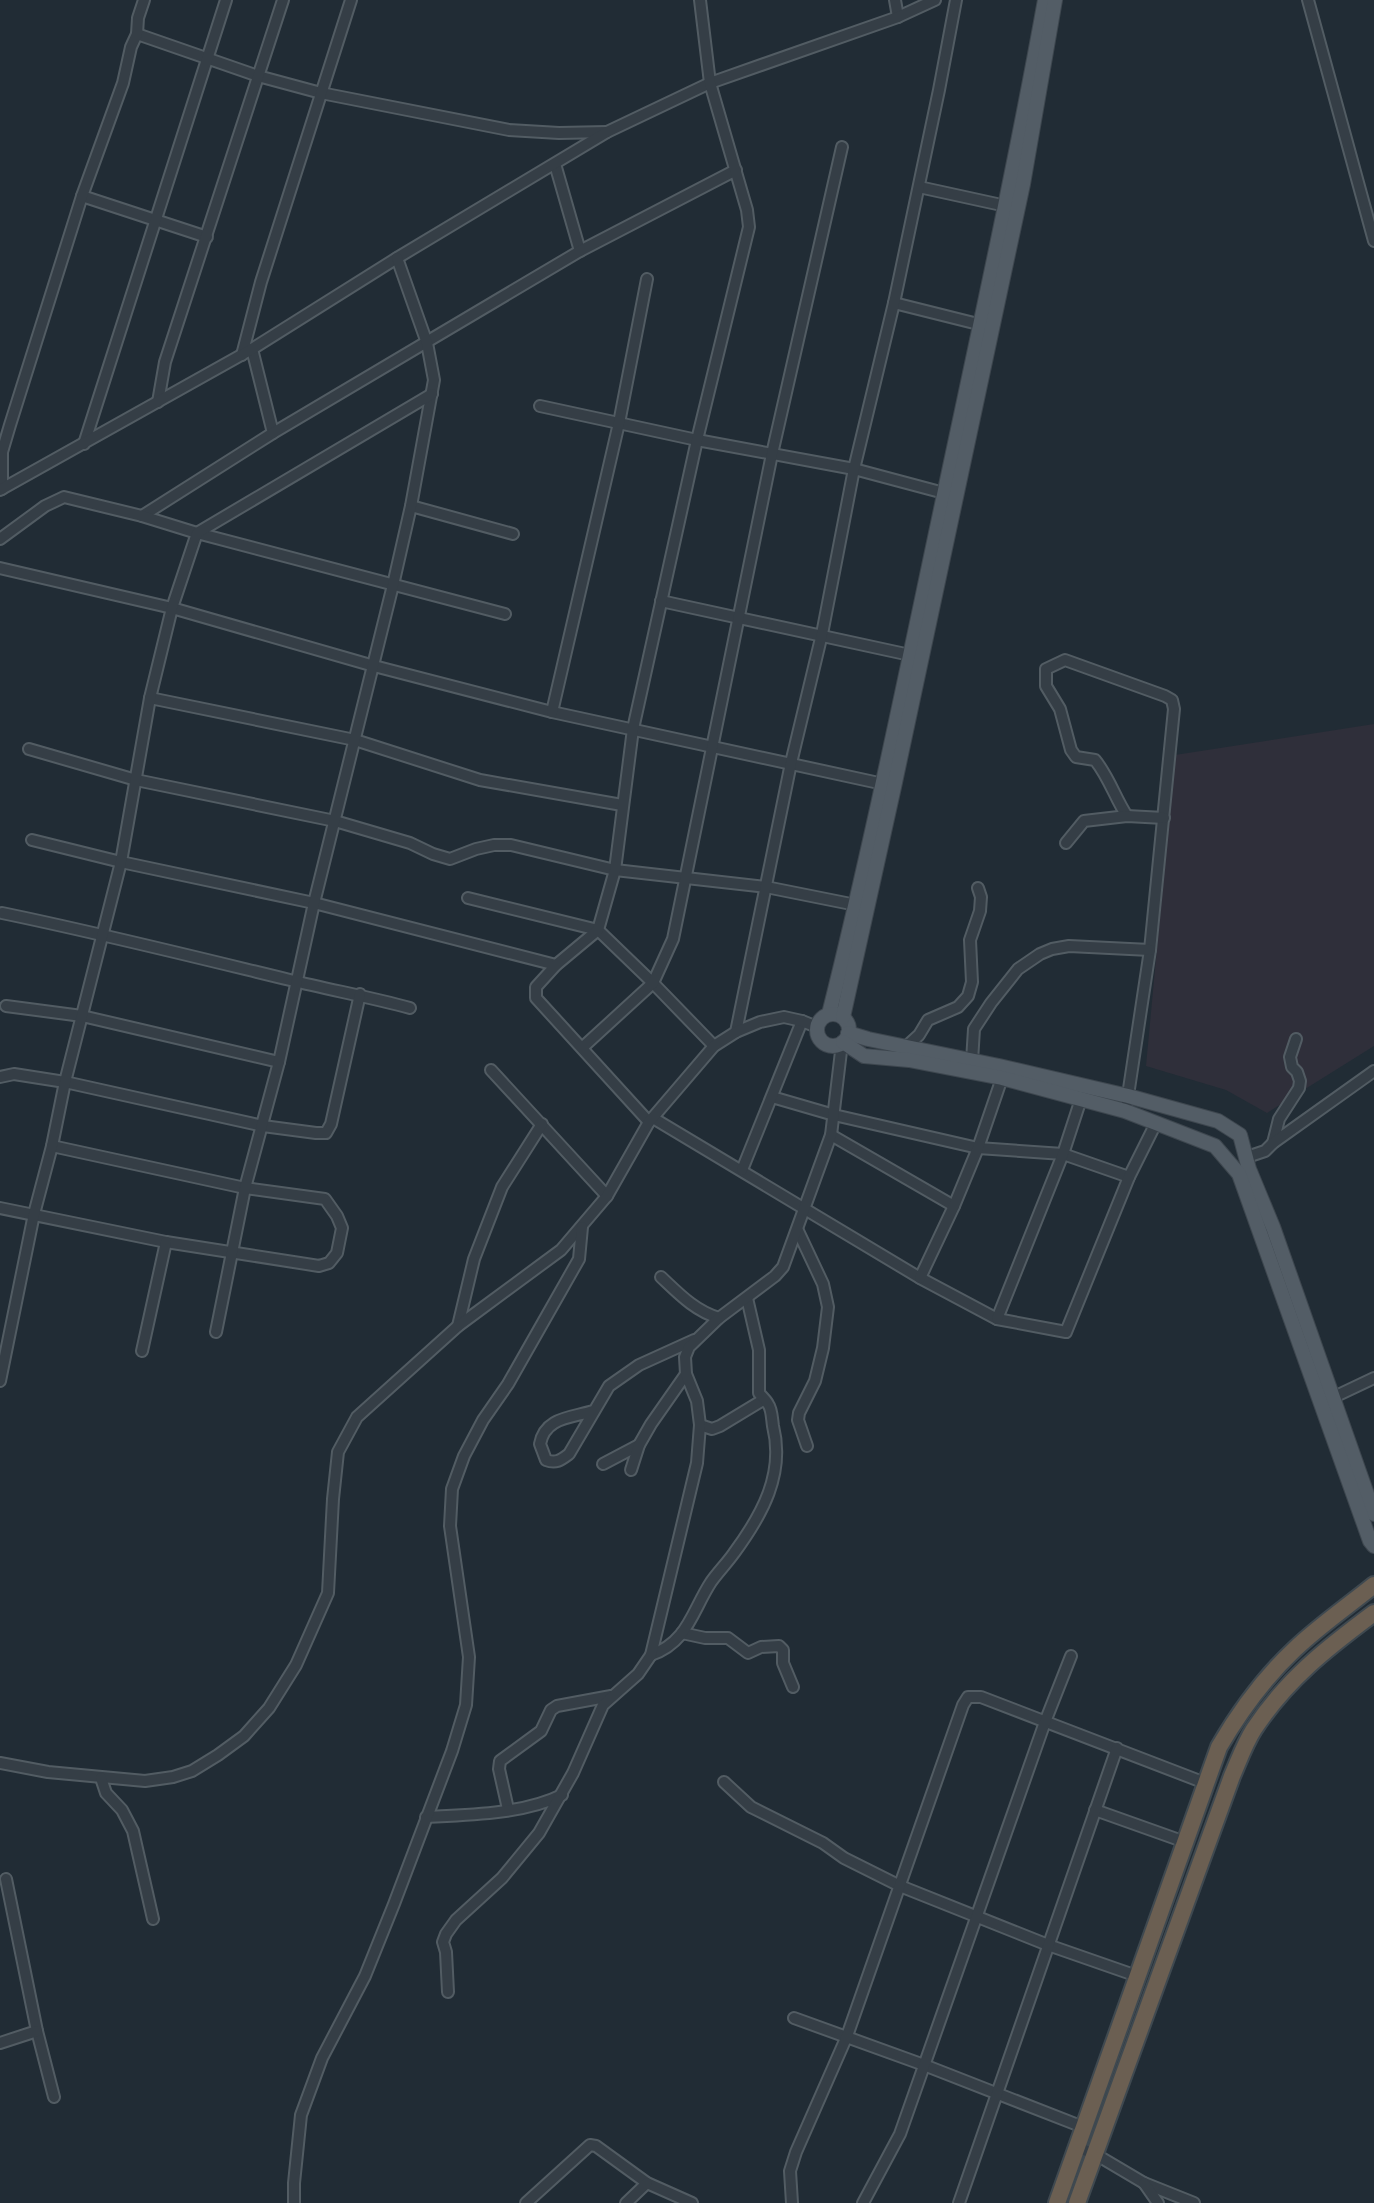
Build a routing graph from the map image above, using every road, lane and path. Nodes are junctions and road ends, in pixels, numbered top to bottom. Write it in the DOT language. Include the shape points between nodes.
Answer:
graph roads {
  1 [pos="144,0"];
  2 [pos="226,0"];
  3 [pos="283,0"];
  4 [pos="351,0"];
  5 [pos="700,0"];
  6 [pos="895,0"];
  7 [pos="935,0"];
  8 [pos="956,0"];
  9 [pos="1045,0"];
  10 [pos="1055,0"];
  11 [pos="1308,0"];
  12 [pos="898,16"];
  13 [pos="137,34"];
  14 [pos="207,60"];
  15 [pos="258,76"];
  16 [pos="710,83"];
  17 [pos="321,93"];
  18 [pos="607,132"];
  19 [pos="842,147"];
  20 [pos="555,164"];
  21 [pos="736,170"];
  22 [pos="919,187"];
  23 [pos="82,196"];
  24 [pos="1006,206"];
  25 [pos="155,222"];
  26 [pos="207,237"];
  27 [pos="1374,241"];
  28 [pos="580,251"];
  29 [pos="397,258"];
  30 [pos="647,279"];
  31 [pos="894,303"];
  32 [pos="981,325"];
  33 [pos="427,343"];
  34 [pos="247,352"];
  35 [pos="432,394"];
  36 [pos="158,402"];
  37 [pos="540,406"];
  38 [pos="619,423"];
  39 [pos="273,433"];
  40 [pos="697,440"];
  41 [pos="84,444"];
  42 [pos="772,454"];
  43 [pos="854,470"];
  44 [pos="1,490"];
  45 [pos="944,493"];
  46 [pos="411,506"];
  47 [pos="142,516"];
  48 [pos="197,533"];
  49 [pos="513,534"];
  50 [pos="0,539"];
  51 [pos="0,568"];
  52 [pos="393,585"];
  53 [pos="661,601"];
  54 [pos="172,608"];
  55 [pos="505,614"];
  56 [pos="739,617"];
  57 [pos="822,634"];
  58 [pos="910,655"];
  59 [pos="374,666"];
  60 [pos="150,698"];
  61 [pos="552,712"];
  62 [pos="633,729"];
  63 [pos="355,740"];
  64 [pos="713,746"];
  65 [pos="29,749"];
  66 [pos="791,763"];
  67 [pos="136,780"];
  68 [pos="888,785"];
  69 [pos="622,806"];
  70 [pos="1127,816"];
  71 [pos="1164,818"];
  72 [pos="335,822"];
  73 [pos="32,840"];
  74 [pos="1066,843"];
  75 [pos="121,862"];
  76 [pos="615,870"];
  77 [pos="685,878"];
  78 [pos="766,887"];
  79 [pos="978,888"];
  80 [pos="468,898"];
  81 [pos="314,903"];
  82 [pos="856,904"];
  83 [pos="2,914"];
  84 [pos="598,930"];
  85 [pos="103,934"];
  86 [pos="1150,950"];
  87 [pos="556,965"];
  88 [pos="296,981"];
  89 [pos="653,983"];
  90 [pos="360,994"];
  91 [pos="6,1006"];
  92 [pos="410,1008"];
  93 [pos="82,1016"];
  94 [pos="836,1016"];
  95 [pos="802,1021"];
  96 [pos="817,1027"];
  97 [pos="736,1032"];
  98 [pos="845,1039"];
  99 [pos="1296,1039"];
  100 [pos="714,1046"];
  101 [pos="583,1047"];
  102 [pos="907,1047"];
  103 [pos="972,1061"];
  104 [pos="279,1062"];
  105 [pos="491,1070"];
  106 [pos="1374,1071"];
  107 [pos="0,1077"];
  108 [pos="1002,1078"];
  109 [pos="65,1082"];
  110 [pos="1128,1096"];
  111 [pos="772,1097"];
  112 [pos="1081,1100"];
  113 [pos="1125,1111"];
  114 [pos="834,1116"];
  115 [pos="651,1120"];
  116 [pos="1156,1123"];
  117 [pos="542,1124"];
  118 [pos="263,1126"];
  119 [pos="831,1135"];
  120 [pos="1273,1143"];
  121 [pos="52,1146"];
  122 [pos="978,1148"];
  123 [pos="1063,1154"];
  124 [pos="1247,1157"];
  125 [pos="742,1170"];
  126 [pos="1130,1177"];
  127 [pos="245,1188"];
  128 [pos="607,1196"];
  129 [pos="954,1206"];
  130 [pos="0,1208"];
  131 [pos="804,1210"];
  132 [pos="34,1214"];
  133 [pos="582,1227"];
  134 [pos="798,1231"];
  135 [pos="166,1242"];
  136 [pos="233,1254"];
  137 [pos="1280,1268"];
  138 [pos="661,1277"];
  139 [pos="920,1278"];
  140 [pos="747,1298"];
  141 [pos="719,1318"];
  142 [pos="997,1319"];
  143 [pos="458,1326"];
  144 [pos="216,1332"];
  145 [pos="703,1336"];
  146 [pos="142,1351"];
  147 [pos="686,1374"];
  148 [pos="1374,1378"];
  149 [pos="0,1381"];
  150 [pos="1334,1397"];
  151 [pos="763,1400"];
  152 [pos="593,1411"];
  153 [pos="700,1425"];
  154 [pos="639,1445"];
  155 [pos="807,1446"];
  156 [pos="603,1464"];
  157 [pos="631,1470"];
  158 [pos="1374,1514"];
  159 [pos="1374,1546"];
  160 [pos="1374,1585"];
  161 [pos="1374,1613"];
  162 [pos="682,1633"];
  163 [pos="651,1654"];
  164 [pos="1071,1656"];
  165 [pos="793,1687"];
  166 [pos="612,1696"];
  167 [pos="1045,1722"];
  168 [pos="1117,1748"];
  169 [pos="0,1763"];
  170 [pos="101,1778"];
  171 [pos="724,1782"];
  172 [pos="1205,1783"];
  173 [pos="563,1794"];
  174 [pos="508,1809"];
  175 [pos="1095,1810"];
  176 [pos="426,1817"];
  177 [pos="1185,1842"];
  178 [pos="1173,1877"];
  179 [pos="6,1879"];
  180 [pos="1192,1884"];
  181 [pos="900,1886"];
  182 [pos="975,1917"];
  183 [pos="153,1919"];
  184 [pos="1048,1945"];
  185 [pos="1137,1976"];
  186 [pos="447,1992"];
  187 [pos="794,2018"];
  188 [pos="37,2031"];
  189 [pos="847,2037"];
  190 [pos="0,2043"];
  191 [pos="924,2065"];
  192 [pos="997,2095"];
  193 [pos="54,2097"];
  194 [pos="1083,2127"];
  195 [pos="1076,2147"];
  196 [pos="1095,2154"];
  197 [pos="647,2183"];
  198 [pos="1144,2183"];
  199 [pos="294,2203"];
  200 [pos="526,2203"];
  201 [pos="626,2203"];
  202 [pos="692,2203"];
  203 [pos="792,2203"];
  204 [pos="863,2203"];
  205 [pos="958,2203"];
  206 [pos="1057,2203"];
  207 [pos="1077,2203"];
  208 [pos="1158,2203"];
  209 [pos="1194,2203"];
  1 -- 13 [label="street"];
  2 -- 14 [label="street"];
  3 -- 15 [label="street"];
  4 -- 17 [label="street"];
  5 -- 16 [label="street"];
  6 -- 12 [label="street"];
  7 -- 12 [label="street"];
  8 -- 22 [label="street"];
  9 -- 24 [label="main road"];
  10 -- 68 [label="main road" via="1023,184"];
  11 -- 27 [label="street"];
  12 -- 16 [label="street"];
  13 -- 14 [label="street"];
  13 -- 23 [label="street"];
  14 -- 15 [label="street"];
  14 -- 25 [label="street"];
  15 -- 17 [label="street"];
  15 -- 26 [label="street"];
  16 -- 18 [label="street"];
  16 -- 21 [label="street"];
  17 -- 18 [label="street" via="509,130"];
  17 -- 34 [label="street" via="261,282"];
  18 -- 20 [label="street"];
  19 -- 42 [label="street"];
  20 -- 28 [label="street"];
  20 -- 29 [label="street"];
  21 -- 28 [label="street"];
  21 -- 40 [label="street" via="748,227"];
  22 -- 24 [label="street"];
  22 -- 31 [label="street"];
  23 -- 25 [label="street"];
  23 -- 44 [label="street" via="2,452"];
  24 -- 32 [label="main road"];
  25 -- 26 [label="street"];
  25 -- 41 [label="street"];
  26 -- 36 [label="street" via="165,362"];
  28 -- 33 [label="street"];
  29 -- 33 [label="street"];
  29 -- 34 [label="street"];
  30 -- 38 [label="street"];
  31 -- 32 [label="street"];
  31 -- 43 [label="street"];
  32 -- 45 [label="main road"];
  33 -- 35 [label="street" via="434,380"];
  33 -- 39 [label="street"];
  34 -- 36 [label="street"];
  34 -- 39 [label="street"];
  35 -- 46 [label="street"];
  35 -- 48 [label="street"];
  36 -- 41 [label="street"];
  37 -- 38 [label="street"];
  38 -- 40 [label="street"];
  38 -- 61 [label="street"];
  39 -- 47 [label="street"];
  40 -- 42 [label="street"];
  40 -- 53 [label="street"];
  41 -- 44 [label="street"];
  42 -- 43 [label="street"];
  42 -- 56 [label="street"];
  43 -- 45 [label="street"];
  43 -- 57 [label="street"];
  45 -- 58 [label="main road"];
  46 -- 49 [label="street"];
  46 -- 52 [label="street"];
  47 -- 48 [label="street"];
  47 -- 50 [label="street" via="64,497"];
  48 -- 52 [label="street"];
  48 -- 54 [label="street"];
  51 -- 54 [label="street"];
  52 -- 55 [label="street"];
  52 -- 59 [label="street"];
  53 -- 56 [label="street"];
  53 -- 62 [label="street"];
  54 -- 59 [label="street"];
  54 -- 60 [label="street"];
  56 -- 57 [label="street"];
  56 -- 64 [label="street"];
  57 -- 58 [label="street"];
  57 -- 66 [label="street"];
  58 -- 68 [label="main road"];
  59 -- 61 [label="street"];
  59 -- 63 [label="street"];
  60 -- 63 [label="street"];
  60 -- 67 [label="street"];
  61 -- 62 [label="street"];
  62 -- 64 [label="street"];
  62 -- 69 [label="street"];
  63 -- 69 [label="street" via="480,780"];
  63 -- 72 [label="street"];
  64 -- 66 [label="street"];
  64 -- 77 [label="street"];
  65 -- 67 [label="street"];
  66 -- 68 [label="street"];
  66 -- 78 [label="street"];
  67 -- 72 [label="street"];
  67 -- 75 [label="street"];
  68 -- 82 [label="main road"];
  68 -- 94 [label="main road"];
  69 -- 76 [label="street"];
  70 -- 71 [label="street"];
  70 -- 71 [label="street" via="1095,760 1076,757 1071,750 1060,709 1046,686 1046,669 1056,663 1065,660 1172,700"];
  70 -- 74 [label="street" via="1084,821"];
  71 -- 86 [label="street"];
  72 -- 76 [label="street" via="450,859 476,849 511,845"];
  72 -- 81 [label="street"];
  73 -- 75 [label="street"];
  75 -- 81 [label="street"];
  75 -- 85 [label="street"];
  76 -- 77 [label="street"];
  76 -- 84 [label="street"];
  77 -- 78 [label="street"];
  77 -- 89 [label="street" via="673,939"];
  78 -- 82 [label="street"];
  78 -- 97 [label="street"];
  79 -- 102 [label="street" via="980,911 970,940 972,982 968,996 958,1007 928,1020"];
  80 -- 84 [label="street"];
  81 -- 87 [label="street"];
  81 -- 88 [label="street"];
  82 -- 94 [label="main road"];
  83 -- 85 [label="street"];
  84 -- 87 [label="street"];
  84 -- 89 [label="street"];
  85 -- 88 [label="street"];
  85 -- 93 [label="street"];
  86 -- 103 [label="street" via="1069,946 1040,954 1018,969 974,1029"];
  86 -- 110 [label="street"];
  87 -- 101 [label="street" via="536,987 536,998"];
  88 -- 90 [label="street"];
  88 -- 104 [label="street"];
  89 -- 100 [label="street"];
  89 -- 101 [label="street"];
  90 -- 92 [label="street"];
  90 -- 118 [label="street" via="326,1132"];
  91 -- 93 [label="street"];
  93 -- 104 [label="street"];
  93 -- 109 [label="street"];
  94 -- 96 [label="main road" via="821,1019"];
  94 -- 98 [label="main road" via="848,1024"];
  95 -- 96 [label="street"];
  95 -- 97 [label="street" via="784,1017"];
  95 -- 111 [label="street"];
  96 -- 98 [label="main road" via="822,1042 832,1046"];
  97 -- 100 [label="street"];
  98 -- 102 [label="main road"];
  98 -- 108 [label="main road" via="864,1056 909,1060"];
  98 -- 114 [label="street"];
  99 -- 120 [label="street" via="1290,1057 1299,1088 1279,1119"];
  100 -- 115 [label="street"];
  101 -- 115 [label="street"];
  102 -- 103 [label="main road"];
  103 -- 110 [label="main road"];
  104 -- 118 [label="street"];
  105 -- 117 [label="street"];
  106 -- 120 [label="street"];
  107 -- 109 [label="street" via="14,1074"];
  108 -- 112 [label="main road"];
  108 -- 122 [label="street"];
  109 -- 118 [label="street"];
  109 -- 121 [label="street"];
  110 -- 113 [label="street"];
  110 -- 124 [label="main road" via="1218,1121 1240,1135"];
  111 -- 114 [label="street"];
  111 -- 125 [label="street"];
  112 -- 113 [label="main road"];
  112 -- 123 [label="street"];
  113 -- 116 [label="main road"];
  114 -- 119 [label="street"];
  114 -- 122 [label="street"];
  115 -- 125 [label="street"];
  115 -- 128 [label="street"];
  116 -- 126 [label="street"];
  116 -- 137 [label="main road" via="1215,1146 1230,1161 1239,1174 1260,1234"];
  117 -- 128 [label="street"];
  117 -- 143 [label="street" via="502,1187 474,1259"];
  118 -- 127 [label="street"];
  119 -- 129 [label="street"];
  119 -- 131 [label="street"];
  120 -- 124 [label="street" via="1265,1151"];
  121 -- 127 [label="street"];
  121 -- 132 [label="street"];
  122 -- 123 [label="street"];
  122 -- 129 [label="street"];
  123 -- 126 [label="street"];
  123 -- 142 [label="street"];
  124 -- 137 [label="main road" via="1273,1227"];
  125 -- 131 [label="street"];
  126 -- 142 [label="street" via="1066,1332"];
  127 -- 136 [label="street"];
  127 -- 136 [label="street" via="325,1199 342,1228 337,1253 329,1263 319,1266"];
  128 -- 133 [label="street"];
  129 -- 139 [label="street"];
  130 -- 132 [label="street"];
  131 -- 134 [label="street"];
  131 -- 139 [label="street"];
  132 -- 135 [label="street"];
  132 -- 149 [label="street"];
  133 -- 143 [label="street" via="561,1250"];
  133 -- 176 [label="street" via="579,1259 508,1384 483,1420 452,1489 450,1526 469,1657 466,1705"];
  134 -- 140 [label="street" via="783,1268"];
  134 -- 155 [label="street" via="823,1284 828,1307 815,1381 799,1413"];
  135 -- 136 [label="street"];
  135 -- 146 [label="street"];
  136 -- 144 [label="street"];
  137 -- 150 [label="main road"];
  137 -- 159 [label="main road"];
  138 -- 141 [label="street" via="692,1305"];
  139 -- 142 [label="street"];
  140 -- 141 [label="street"];
  140 -- 151 [label="street" via="759,1350 759,1393"];
  141 -- 145 [label="street"];
  143 -- 170 [label="street" via="370,1404 345,1435 335,1471 328,1593 296,1665 269,1708 244,1736 192,1771 145,1781"];
  145 -- 147 [label="street" via="689,1347"];
  145 -- 152 [label="street" via="639,1365 609,1386"];
  147 -- 153 [label="street" via="697,1401"];
  147 -- 154 [label="street"];
  148 -- 150 [label="street"];
  150 -- 158 [label="main road"];
  151 -- 153 [label="street" via="720,1426 712,1429"];
  151 -- 162 [label="street" via="768,1403 777,1444 777,1464 767,1499"];
  152 -- 152 [label="street" via="569,1454 560,1460 546,1460 540,1444 546,1428 553,1422"];
  153 -- 163 [label="street" via="697,1463"];
  154 -- 156 [label="street"];
  154 -- 157 [label="street"];
  160 -- 172 [label="highway" via="1270,1674 1240,1711 1219,1747"];
  161 -- 180 [label="highway" via="1302,1669 1252,1731"];
  162 -- 163 [label="street" via="664,1650"];
  162 -- 165 [label="street" via="728,1638 748,1653 779,1646"];
  163 -- 166 [label="street" via="638,1674"];
  164 -- 167 [label="street"];
  166 -- 173 [label="street" via="595,1720"];
  166 -- 174 [label="street" via="550,1710 542,1731 500,1761"];
  167 -- 168 [label="street"];
  167 -- 181 [label="street" via="981,1697 968,1696"];
  167 -- 182 [label="street"];
  168 -- 172 [label="street"];
  168 -- 175 [label="street"];
  169 -- 170 [label="street"];
  170 -- 183 [label="street" via="106,1793 122,1809 133,1831"];
  171 -- 181 [label="street" via="751,1808"];
  172 -- 177 [label="highway"];
  173 -- 174 [label="street" via="549,1801"];
  173 -- 186 [label="street" via="522,1854 456,1920 447,1934 443,1942"];
  174 -- 176 [label="street" via="479,1815"];
  175 -- 177 [label="street"];
  175 -- 184 [label="street"];
  176 -- 199 [label="street" via="365,1976 322,2058 301,2115"];
  177 -- 178 [label="highway"];
  178 -- 180 [label="highway"];
  178 -- 185 [label="highway"];
  179 -- 188 [label="street"];
  180 -- 196 [label="highway"];
  181 -- 182 [label="street"];
  181 -- 189 [label="street"];
  182 -- 184 [label="street"];
  182 -- 191 [label="street"];
  184 -- 185 [label="street"];
  184 -- 192 [label="street"];
  185 -- 194 [label="highway"];
  187 -- 189 [label="street"];
  188 -- 190 [label="street"];
  188 -- 193 [label="street"];
  189 -- 191 [label="street"];
  189 -- 203 [label="street" via="796,2152 790,2171"];
  191 -- 192 [label="street"];
  191 -- 204 [label="street" via="900,2134"];
  192 -- 194 [label="street"];
  192 -- 205 [label="street"];
  194 -- 195 [label="highway"];
  195 -- 196 [label="street"];
  195 -- 206 [label="highway"];
  196 -- 198 [label="street"];
  196 -- 207 [label="highway"];
  197 -- 200 [label="street" via="590,2145"];
  197 -- 201 [label="street"];
  197 -- 202 [label="street"];
  198 -- 208 [label="street"];
  198 -- 209 [label="street"];
}
